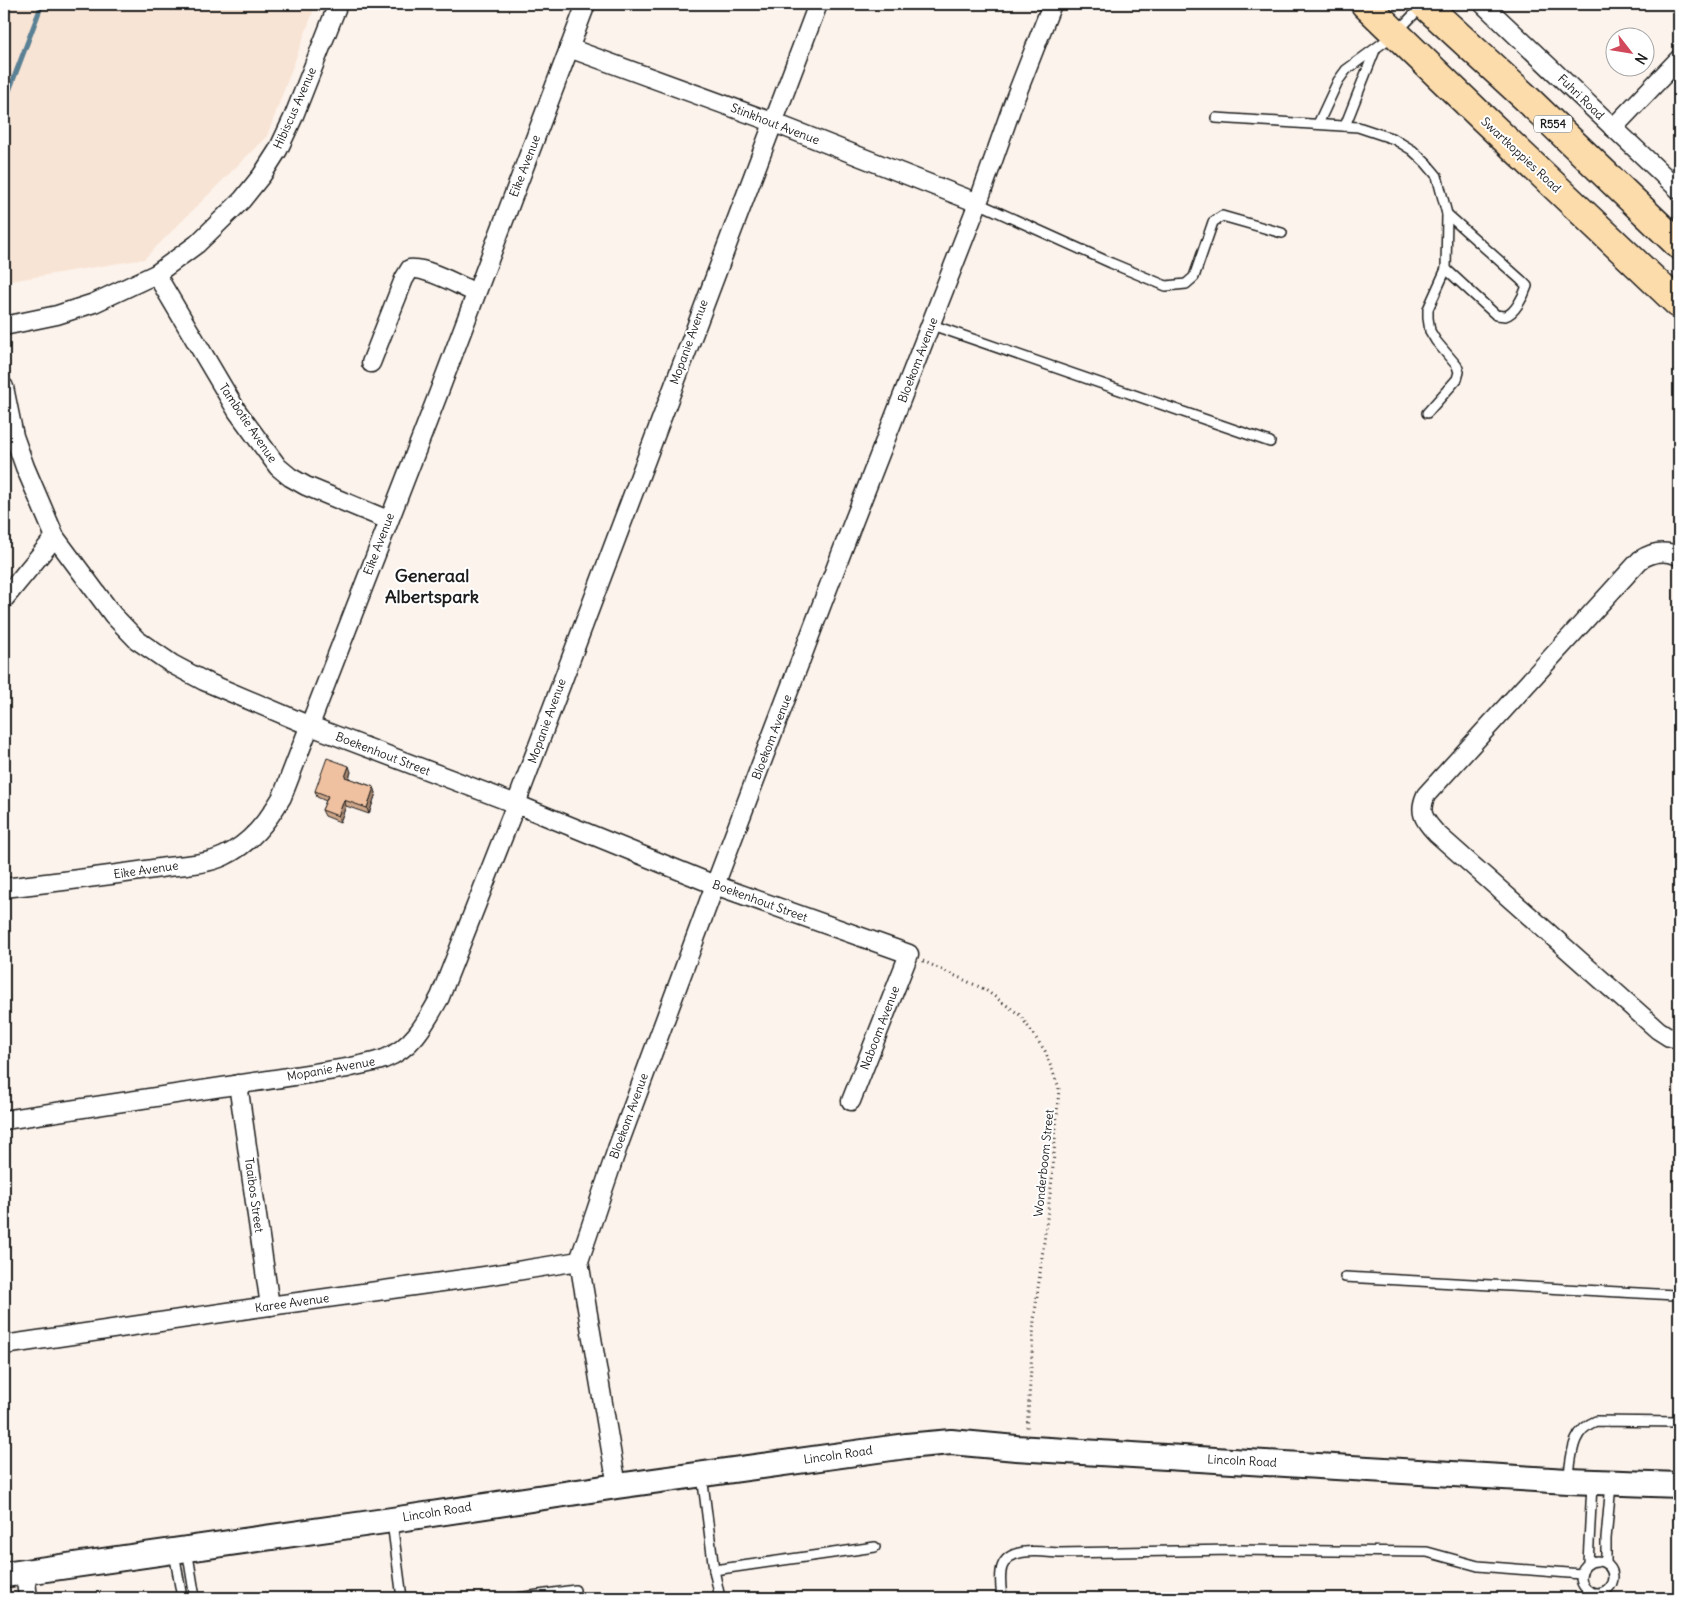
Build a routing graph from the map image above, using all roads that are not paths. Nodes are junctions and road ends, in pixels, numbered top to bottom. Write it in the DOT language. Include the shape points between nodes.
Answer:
graph roads {
  1 [pos="338,4"];
  2 [pos="586,4"];
  3 [pos="818,4"];
  4 [pos="1052,4"];
  5 [pos="1365,4"];
  6 [pos="1424,4"];
  7 [pos="1483,4"];
  8 [pos="1385,42"];
  9 [pos="569,48"];
  10 [pos="1679,59"];
  11 [pos="1216,118"];
  12 [pos="772,122"];
  13 [pos="1318,124"];
  14 [pos="1345,126"];
  15 [pos="1613,128"];
  16 [pos="1679,190"];
  17 [pos="978,203"];
  18 [pos="1448,214"];
  19 [pos="1282,233"];
  20 [pos="1679,246"];
  21 [pos="1446,268"];
  22 [pos="156,274"];
  23 [pos="476,293"];
  24 [pos="1679,304"];
  25 [pos="932,324"];
  26 [pos="4,326"];
  27 [pos="371,363"];
  28 [pos="4,387"];
  29 [pos="1427,413"];
  30 [pos="1270,442"];
  31 [pos="388,520"];
  32 [pos="55,537"];
  33 [pos="1679,556"];
  34 [pos="4,599"];
  35 [pos="308,725"];
  36 [pos="516,804"];
  37 [pos="714,884"];
  38 [pos="4,888"];
  39 [pos="909,954"];
  40 [pos="1679,1039"];
  41 [pos="238,1084"];
  42 [pos="851,1101"];
  43 [pos="4,1120"];
  44 [pos="579,1261"];
  45 [pos="1345,1277"];
  46 [pos="1679,1292"];
  47 [pos="270,1306"];
  48 [pos="4,1345"];
  49 [pos="1679,1422"];
  50 [pos="702,1474"];
  51 [pos="1568,1481"];
  52 [pos="1602,1483"];
  53 [pos="617,1486"];
  54 [pos="1679,1486"];
  55 [pos="392,1520"];
  56 [pos="875,1546"];
  57 [pos="180,1549"];
  58 [pos="1588,1563"];
  59 [pos="1606,1563"];
  60 [pos="714,1570"];
  61 [pos="14,1574"];
  62 [pos="1580,1574"];
  63 [pos="575,1590"];
  64 [pos="1597,1596"];
  65 [pos="28,1598"];
  66 [pos="182,1598"];
  67 [pos="195,1598"];
  68 [pos="402,1598"];
  69 [pos="517,1598"];
  70 [pos="720,1598"];
  71 [pos="1002,1598"];
  1 -- 22 [label="street, Hibiscus Avenue" via="293,118 262,175 242,200 197,244"];
  2 -- 9 [label="street, Eike Avenue"];
  3 -- 12 [label="street, Mopanie Avenue"];
  4 -- 17 [label="street, Bloekom Avenue"];
  5 -- 8 [label="main road, Swartkoppies Road"];
  6 -- 8 [label="lane"];
  6 -- 20 [label="main road, R554"];
  7 -- 15 [label="street, Fuhri Road"];
  8 -- 13 [label="lane" via="1355,62 1338,81"];
  8 -- 14 [label="lane"];
  8 -- 24 [label="main road, Swartkoppies Road"];
  9 -- 12 [label="street, Stinkhout Avenue"];
  9 -- 23 [label="street, Eike Avenue"];
  10 -- 15 [label="street"];
  11 -- 13 [label="lane"];
  12 -- 17 [label="street, Stinkhout Avenue"];
  12 -- 36 [label="street, Mopanie Avenue"];
  13 -- 14 [label="lane"];
  14 -- 18 [label="lane" via="1373,131 1412,150 1437,176"];
  15 -- 16 [label="street, Fuhri Road"];
  17 -- 19 [label="lane" via="1166,286 1186,284 1194,277 1213,222 1222,216"];
  17 -- 25 [label="street, Bloekom Avenue"];
  18 -- 21 [label="lane"];
  18 -- 21 [label="lane" via="1527,286 1511,313 1496,315"];
  21 -- 29 [label="lane" via="1428,309 1428,318 1430,331 1459,372 1457,379"];
  22 -- 26 [label="street, Hibiscus Avenue" via="57,316"];
  22 -- 31 [label="street, Tambotie Avenue" via="237,411 278,467 306,486"];
  23 -- 27 [label="street" via="433,274 410,269"];
  23 -- 31 [label="street, Eike Avenue"];
  25 -- 30 [label="lane"];
  25 -- 37 [label="street, Bloekom Avenue"];
  28 -- 32 [label="street, Boekenhout Street" via="19,451"];
  31 -- 35 [label="street, Eike Avenue"];
  32 -- 34 [label="street"];
  32 -- 35 [label="street, Boekenhout Street" via="113,615 138,640 204,681"];
  33 -- 40 [label="street" via="1657,552 1640,560 1422,803 1425,822 1436,833 1658,1030"];
  35 -- 36 [label="street, Boekenhout Street"];
  35 -- 38 [label="street, Eike Avenue" via="282,797 271,816 244,844 223,856 204,862"];
  36 -- 37 [label="street, Boekenhout Street"];
  36 -- 41 [label="street, Mopanie Avenue" via="440,997 413,1040 384,1059 347,1068"];
  37 -- 39 [label="street, Boekenhout Street"];
  37 -- 44 [label="street, Bloekom Avenue"];
  39 -- 42 [label="street, Naboom Avenue"];
  41 -- 43 [label="street, Mopanie Avenue"];
  41 -- 47 [label="street, Taaibos Street"];
  44 -- 47 [label="street, Karee Avenue"];
  44 -- 53 [label="street, Bloekom Avenue"];
  45 -- 46 [label="lane" via="1675,1295"];
  47 -- 48 [label="street, Karee Avenue"];
  49 -- 51 [label="lane" via="1589,1423 1575,1439"];
  50 -- 51 [label="street, Lincoln Road" via="951,1442"];
  50 -- 53 [label="street, Lincoln Road"];
  50 -- 60 [label="lane"];
  51 -- 52 [label="street, Lincoln Road"];
  52 -- 54 [label="street, Lincoln Road"];
  52 -- 58 [label="lane"];
  52 -- 59 [label="lane"];
  53 -- 55 [label="street, Lincoln Road"];
  55 -- 57 [label="street, Lincoln Road"];
  55 -- 68 [label="lane"];
  56 -- 60 [label="lane"];
  57 -- 61 [label="street, Lincoln Road"];
  57 -- 66 [label="lane"];
  57 -- 67 [label="lane"];
  58 -- 59 [label="lane"];
  58 -- 62 [label="lane"];
  59 -- 64 [label="lane" via="1613,1573 1611,1585"];
  60 -- 70 [label="lane"];
  61 -- 65 [label="street"];
  62 -- 64 [label="lane" via="1582,1585"];
  62 -- 71 [label="lane" via="1478,1566 1427,1552 1034,1552 1015,1554 1005,1560 1001,1569"];
  63 -- 69 [label="lane"];
}
